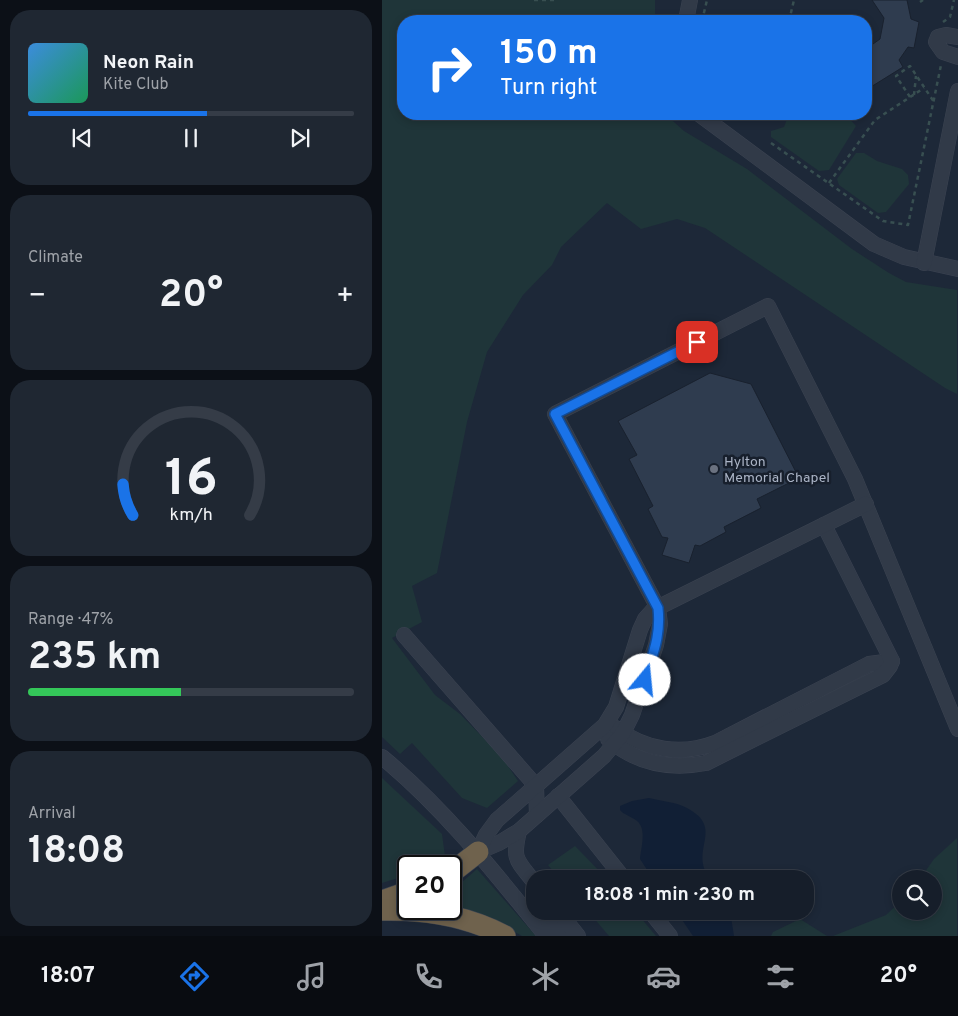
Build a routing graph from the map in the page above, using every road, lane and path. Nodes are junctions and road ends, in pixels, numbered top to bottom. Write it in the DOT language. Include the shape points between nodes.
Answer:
graph roads {
  1 [pos="534,0"];
  2 [pos="557,0"];
  3 [pos="690,0"];
  4 [pos="707,0"];
  5 [pos="794,0"];
  6 [pos="954,0"];
  7 [pos="687,15"];
  8 [pos="704,15"];
  9 [pos="790,15"];
  10 [pos="940,24"];
  11 [pos="958,37"];
  12 [pos="958,57"];
  13 [pos="942,60"];
  14 [pos="916,75"];
  15 [pos="924,88"];
  16 [pos="958,91"];
  17 [pos="914,95"];
  18 [pos="910,97"];
  19 [pos="934,102"];
  20 [pos="706,120"];
  21 [pos="771,142"];
  22 [pos="923,157"];
  23 [pos="928,158"];
  24 [pos="829,184"];
  25 [pos="924,263"];
  26 [pos="958,270"];
  27 [pos="866,504"];
  28 [pos="824,525"];
  29 [pos="658,608"];
  30 [pos="404,635"];
  31 [pos="603,726"];
  32 [pos="958,729"];
  33 [pos="619,739"];
  34 [pos="382,757"];
  35 [pos="563,763"];
  36 [pos="577,780"];
  37 [pos="536,786"];
  38 [pos="558,796"];
  39 [pos="537,815"];
  40 [pos="519,831"];
  41 [pos="478,852"];
  42 [pos="462,864"];
  43 [pos="526,870"];
  44 [pos="617,870"];
  45 [pos="397,896"];
  46 [pos="526,898"];
  47 [pos="382,901"];
  48 [pos="382,910"];
  49 [pos="548,920"];
  50 [pos="565,920"];
  51 [pos="657,920"];
  52 [pos="505,936"];
  53 [pos="546,936"];
  54 [pos="561,936"];
  55 [pos="578,936"];
  56 [pos="670,936"];
  1 -- 2 [label="path"];
  3 -- 7 [label="street"];
  4 -- 8 [label="path"];
  5 -- 9 [label="path"];
  6 -- 10 [label="path" via="950,17"];
  11 -- 12 [label="street" via="941,36 936,42 942,52"];
  13 -- 19 [label="path"];
  14 -- 15 [label="path"];
  14 -- 17 [label="path"];
  14 -- 18 [label="path" via="910,66 896,76"];
  15 -- 17 [label="path"];
  15 -- 19 [label="path"];
  16 -- 25 [label="street"];
  17 -- 18 [label="path"];
  18 -- 24 [label="path" via="875,120"];
  19 -- 22 [label="path"];
  20 -- 25 [label="street" via="874,244"];
  21 -- 24 [label="path"];
  22 -- 23 [label="path"];
  22 -- 24 [label="path" via="908,225 883,221"];
  25 -- 26 [label="street"];
  27 -- 28 [label="street"];
  27 -- 29 [label="street" via="768,306 555,414"];
  27 -- 32 [label="street"];
  28 -- 29 [label="street"];
  28 -- 33 [label="street" via="892,661 882,675 706,763 658,764 631,755"];
  29 -- 31 [label="street" via="645,619 616,707"];
  29 -- 33 [label="street" via="660,624 656,645 632,716"];
  30 -- 37 [label="street"];
  31 -- 33 [label="street"];
  31 -- 35 [label="street"];
  33 -- 36 [label="street"];
  34 -- 41 [label="street" via="425,796"];
  35 -- 36 [label="street"];
  35 -- 37 [label="street"];
  36 -- 38 [label="street"];
  37 -- 39 [label="street"];
  37 -- 41 [label="street" via="497,820"];
  38 -- 39 [label="street"];
  38 -- 44 [label="street"];
  39 -- 40 [label="street"];
  40 -- 41 [label="street"];
  40 -- 43 [label="street" via="516,856"];
  41 -- 42 [label="highway"];
  41 -- 46 [label="street"];
  41 -- 53 [label="street"];
  45 -- 47 [label="highway"];
  48 -- 52 [label="highway" via="451,916"];
  49 -- 54 [label="street"];
  50 -- 55 [label="street"];
  51 -- 56 [label="street"];
}
